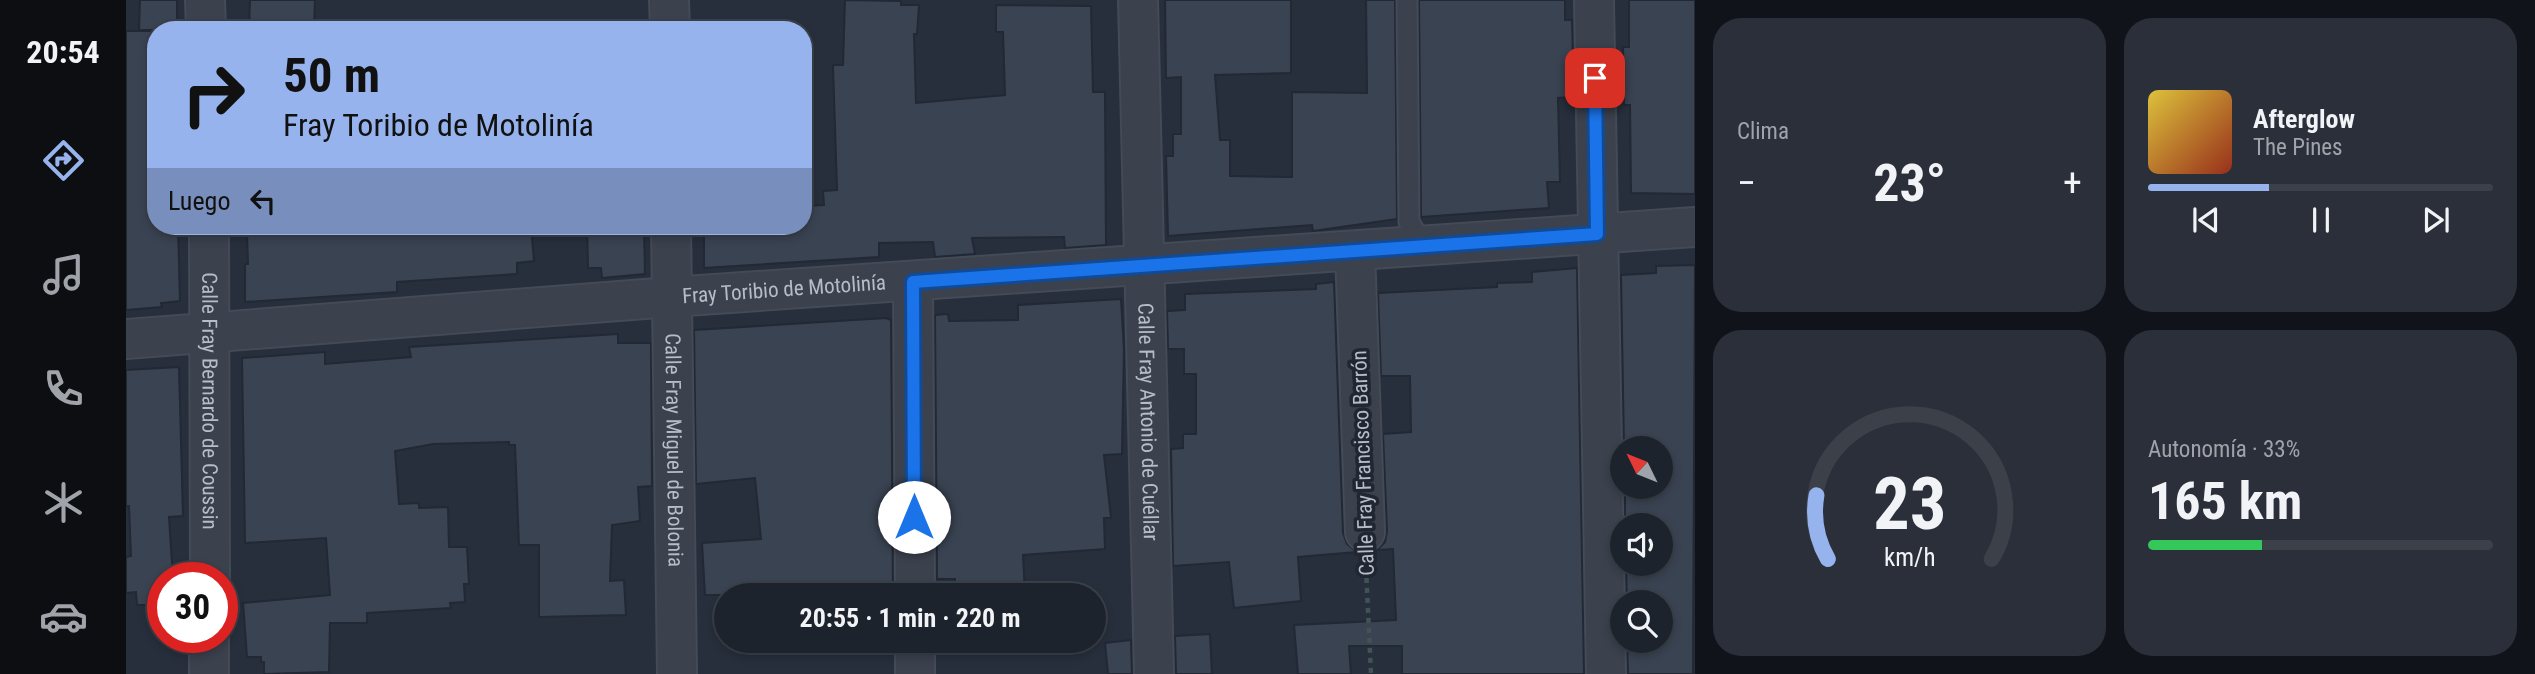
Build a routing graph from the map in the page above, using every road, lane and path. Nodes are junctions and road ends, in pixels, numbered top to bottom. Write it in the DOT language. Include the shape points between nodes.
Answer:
graph roads {
  1 [pos="205,0"];
  2 [pos="669,0"];
  3 [pos="1138,0"];
  4 [pos="1407,0"];
  5 [pos="1594,0"];
  6 [pos="206,21"];
  7 [pos="670,21"];
  8 [pos="1695,227"];
  9 [pos="1597,234"];
  10 [pos="209,235"];
  11 [pos="671,235"];
  12 [pos="1423,245"];
  13 [pos="1355,251"];
  14 [pos="1145,267"];
  15 [pos="913,282"];
  16 [pos="671,297"];
  17 [pos="211,334"];
  18 [pos="126,339"];
  19 [pos="1365,532"];
  20 [pos="210,562"];
  21 [pos="915,583"];
  22 [pos="209,653"];
  23 [pos="915,653"];
  24 [pos="209,674"];
  25 [pos="677,674"];
  26 [pos="915,674"];
  27 [pos="1154,674"];
  28 [pos="1371,674"];
  29 [pos="1606,674"];
  1 -- 6 [label="street"];
  2 -- 7 [label="street"];
  3 -- 14 [label="street, Calle Fray Antonio de Cuéllar"];
  4 -- 12 [label="lane" via="1409,222"];
  5 -- 9 [label="street"];
  8 -- 9 [label="street, Fray Toribio de Motolinía"];
  9 -- 12 [label="street, Fray Toribio de Motolinía"];
  9 -- 29 [label="street"];
  10 -- 17 [label="street, Calle Fray Bernardo de Coussin"];
  11 -- 16 [label="street, Calle Fray Miguel de Bolonia"];
  12 -- 13 [label="street, Fray Toribio de Motolinía"];
  13 -- 14 [label="street, Fray Toribio de Motolinía"];
  13 -- 19 [label="street, Calle Fray Francisco Barrón"];
  14 -- 15 [label="street, Fray Toribio de Motolinía"];
  14 -- 27 [label="street, Calle Fray Antonio de Cuéllar"];
  15 -- 16 [label="street, Fray Toribio de Motolinía"];
  15 -- 21 [label="street"];
  16 -- 17 [label="street, Fray Toribio de Motolinía"];
  16 -- 25 [label="street, Calle Fray Miguel de Bolonia"];
  17 -- 18 [label="street, Fray Toribio de Motolinía"];
  17 -- 20 [label="street, Calle Fray Bernardo de Coussin"];
  19 -- 28 [label="path, Calle Fray Francisco Barrón"];
  22 -- 24 [label="street"];
  23 -- 26 [label="street"];
}
